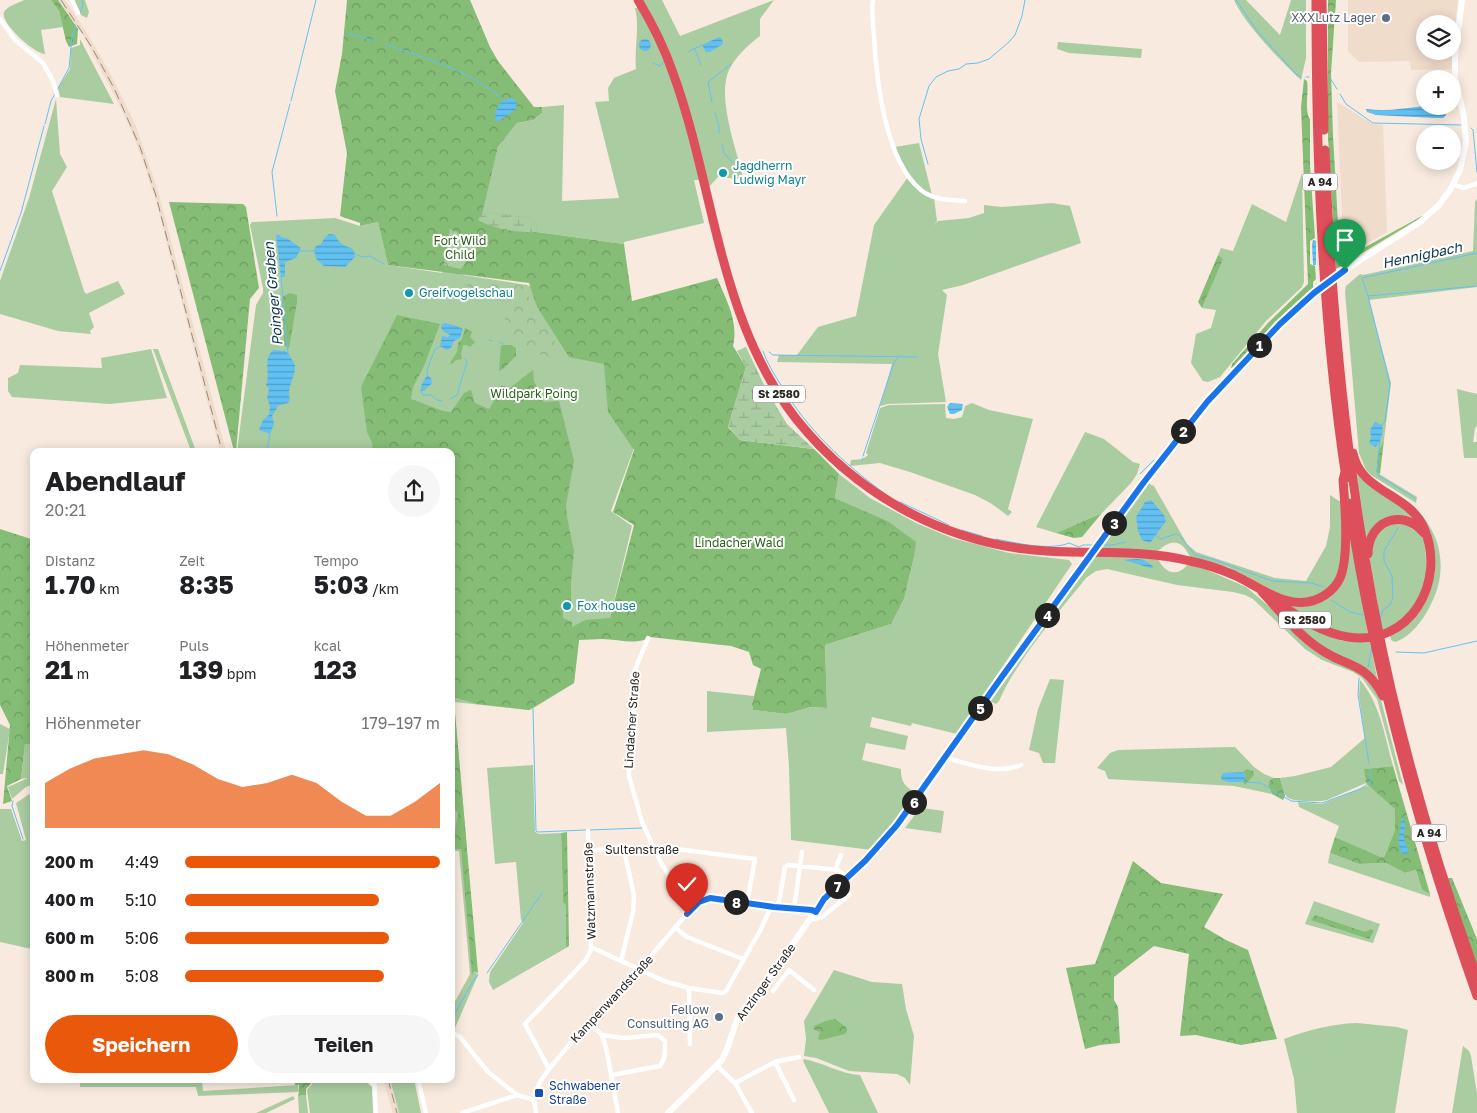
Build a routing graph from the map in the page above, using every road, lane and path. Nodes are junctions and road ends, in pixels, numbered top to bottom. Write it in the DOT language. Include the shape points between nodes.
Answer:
graph roads {
  1 [pos="72,0"];
  2 [pos="638,0"];
  3 [pos="873,0"];
  4 [pos="1316,0"];
  5 [pos="1322,0"];
  6 [pos="1462,0"];
  7 [pos="78,13"];
  8 [pos="0,19"];
  9 [pos="57,95"];
  10 [pos="1477,183"];
  11 [pos="1454,185"];
  12 [pos="965,200"];
  13 [pos="1346,435"];
  14 [pos="1345,472"];
  15 [pos="1427,537"];
  16 [pos="1368,577"];
  17 [pos="1259,589"];
  18 [pos="648,638"];
  19 [pos="1391,714"];
  20 [pos="945,758"];
  21 [pos="1021,765"];
  22 [pos="588,831"];
  23 [pos="656,849"];
  24 [pos="589,850"];
  25 [pos="624,850"];
  26 [pos="802,852"];
  27 [pos="841,855"];
  28 [pos="801,866"];
  29 [pos="835,870"];
  30 [pos="848,878"];
  31 [pos="849,896"];
  32 [pos="747,903"];
  33 [pos="771,907"];
  34 [pos="778,907"];
  35 [pos="794,908"];
  36 [pos="690,910"];
  37 [pos="816,912"];
  38 [pos="810,920"];
  39 [pos="676,928"];
  40 [pos="591,947"];
  41 [pos="743,959"];
  42 [pos="621,961"];
  43 [pos="638,971"];
  44 [pos="769,976"];
  45 [pos="1477,978"];
  46 [pos="779,984"];
  47 [pos="689,988"];
  48 [pos="814,990"];
  49 [pos="774,991"];
  50 [pos="1477,996"];
  51 [pos="590,1023"];
  52 [pos="455,1034"];
  53 [pos="602,1036"];
  54 [pos="690,1044"];
  55 [pos="799,1057"];
  56 [pos="775,1062"];
  57 [pos="717,1066"];
  58 [pos="549,1069"];
  59 [pos="612,1075"];
  60 [pos="372,1083"];
  61 [pos="375,1083"];
  62 [pos="419,1083"];
  63 [pos="735,1083"];
  64 [pos="375,1086"];
  65 [pos="517,1095"];
  66 [pos="534,1100"];
  67 [pos="794,1100"];
  68 [pos="376,1113"];
  69 [pos="426,1113"];
  70 [pos="462,1113"];
  71 [pos="536,1113"];
  72 [pos="618,1113"];
  73 [pos="668,1113"];
  74 [pos="752,1113"];
  1 -- 7 [label="street"];
  2 -- 17 [label="highway, St 2580" via="673,73 691,130 723,263 751,342 784,402 835,460 894,504 930,523 970,538 1034,550 1178,558 1218,569"];
  3 -- 12 [label="street" via="876,73 891,142 901,164 920,189 934,197"];
  4 -- 14 [label="highway, A 94" via="1320,193 1332,364"];
  5 -- 13 [label="highway, A 94" via="1328,214"];
  6 -- 11 [label="street, Anzinger Straße" via="1455,77 1466,142"];
  8 -- 9 [label="street" via="15,40 43,63"];
  10 -- 11 [label="street" via="1464,188"];
  11 -- 20 [label="street, Anzinger Straße" via="1420,222 1314,293 1268,336 1210,399 1160,460"];
  13 -- 15 [label="highway" via="1363,475 1406,505 1419,518"];
  13 -- 16 [label="highway, A 94"];
  14 -- 17 [label="highway" via="1344,562 1340,579 1324,596 1310,602 1286,601"];
  14 -- 19 [label="highway, A 94" via="1370,624"];
  15 -- 16 [label="highway" via="1406,520 1381,524 1369,541"];
  15 -- 17 [label="highway, St 2580" via="1432,566 1429,586 1420,604 1398,626 1376,636 1356,638 1319,629"];
  16 -- 45 [label="highway, A 94" via="1390,686 1416,788"];
  17 -- 19 [label="highway" via="1313,644 1372,677"];
  18 -- 23 [label="street, Lindacher Straße" via="632,677 634,713 629,771 637,808"];
  19 -- 50 [label="highway, A 94" via="1433,868"];
  20 -- 21 [label="street" via="992,770 1009,770"];
  20 -- 30 [label="street, Anzinger Straße" via="897,825"];
  22 -- 24 [label="street, Watzmannstraße"];
  23 -- 25 [label="street, Sultenstraße"];
  23 -- 32 [label="street, Sultenstraße" via="755,859"];
  23 -- 36 [label="street, Lindacher Straße"];
  24 -- 25 [label="street, Sultenstraße"];
  24 -- 40 [label="street, Watzmannstraße"];
  25 -- 42 [label="street" via="634,894"];
  26 -- 28 [label="street"];
  27 -- 29 [label="street"];
  28 -- 29 [label="street"];
  28 -- 34 [label="street" via="788,865 785,868"];
  28 -- 35 [label="street"];
  29 -- 30 [label="street"];
  30 -- 37 [label="street, Anzinger Straße" via="824,899"];
  31 -- 38 [label="street, Anzinger Straße" via="827,914"];
  32 -- 33 [label="street, Kampenwandstraße"];
  32 -- 36 [label="street, Kampenwandstraße" via="706,899"];
  33 -- 34 [label="street, Kampenwandstraße"];
  33 -- 41 [label="street"];
  34 -- 35 [label="street, Kampenwandstraße"];
  35 -- 37 [label="street, Kampenwandstraße"];
  36 -- 39 [label="street, Kampenwandstraße"];
  37 -- 38 [label="street, Anzinger Straße"];
  38 -- 44 [label="street, Anzinger Straße"];
  39 -- 41 [label="street" via="688,937"];
  39 -- 43 [label="street, Kampenwandstraße"];
  40 -- 42 [label="street"];
  40 -- 58 [label="street, Watzmannstraße" via="585,961 525,1024"];
  41 -- 47 [label="street" via="724,992"];
  42 -- 43 [label="street"];
  43 -- 47 [label="street"];
  43 -- 51 [label="street, Kampenwandstraße"];
  44 -- 46 [label="street"];
  44 -- 57 [label="street, Anzinger Straße" via="738,1017"];
  46 -- 48 [label="street" via="789,970"];
  46 -- 49 [label="street"];
  47 -- 54 [label="street"];
  51 -- 53 [label="street"];
  51 -- 58 [label="street, Kampenwandstraße"];
  52 -- 65 [label="street" via="488,1072"];
  53 -- 59 [label="street"];
  53 -- 59 [label="street" via="624,1038 654,1034 665,1041 665,1057 660,1066"];
  55 -- 56 [label="street"];
  56 -- 63 [label="street"];
  56 -- 67 [label="street"];
  57 -- 63 [label="street"];
  57 -- 73 [label="street, Anzinger Straße"];
  58 -- 66 [label="street, Kampenwandstraße"];
  59 -- 72 [label="street"];
  60 -- 64 [label="street"];
  61 -- 64 [label="street"];
  62 -- 69 [label="street"];
  63 -- 74 [label="street"];
  64 -- 68 [label="street"];
  65 -- 66 [label="street"];
  65 -- 70 [label="street"];
  66 -- 71 [label="street"];
}
